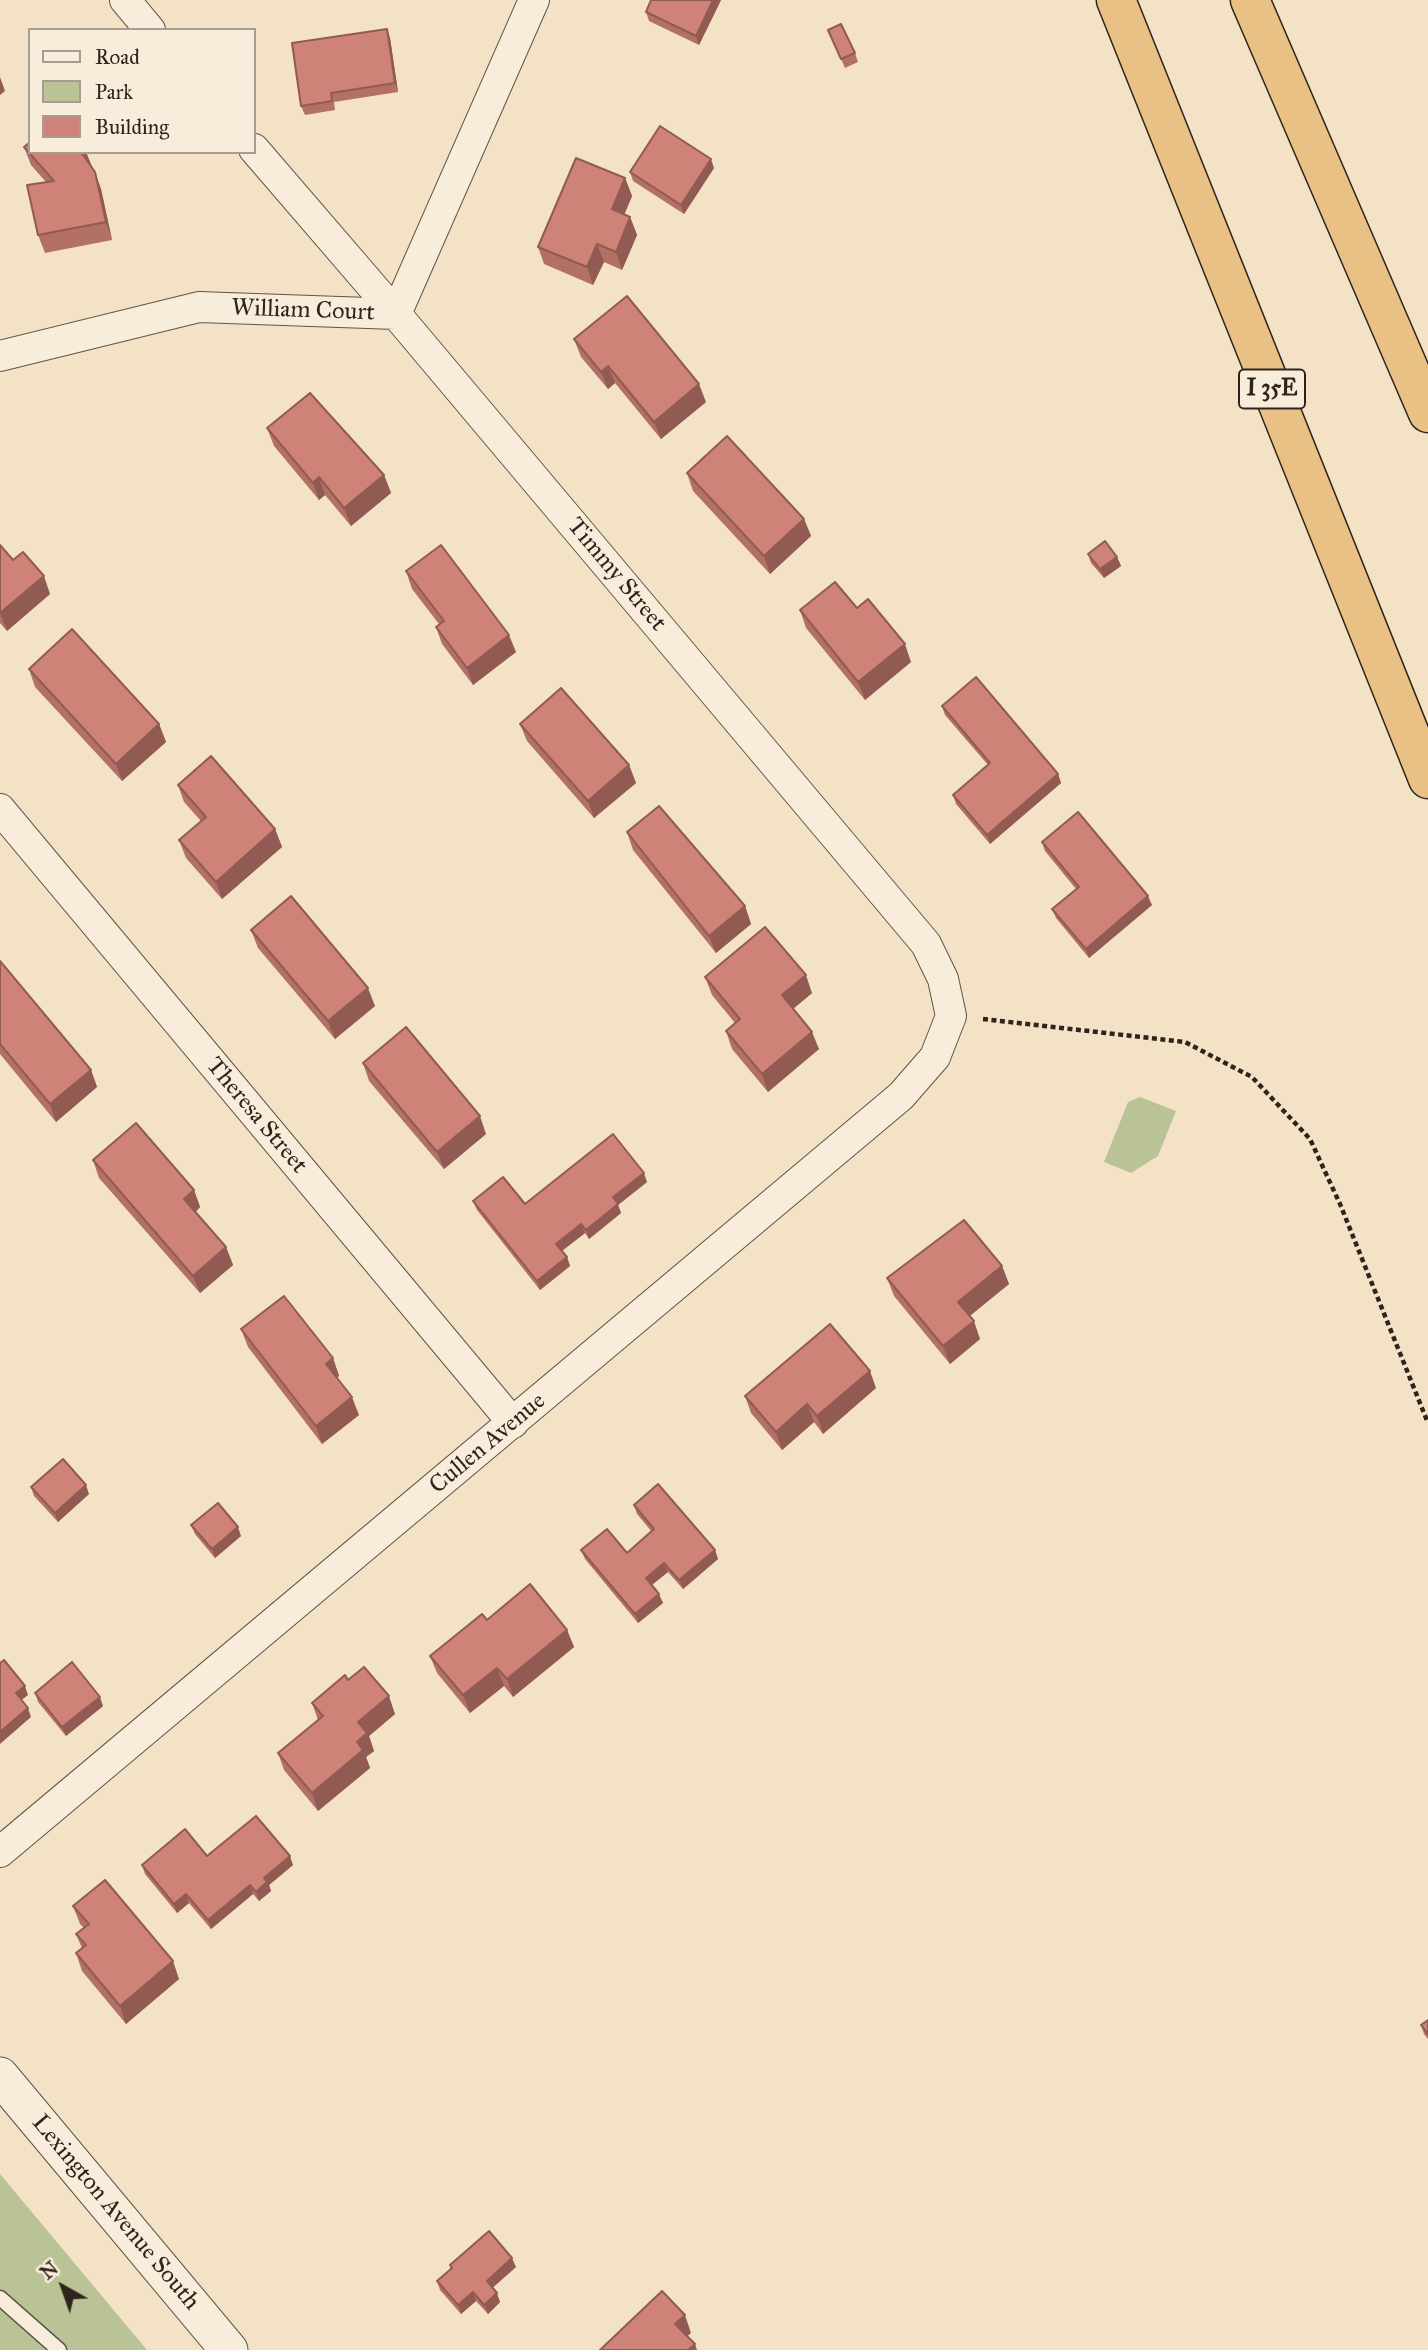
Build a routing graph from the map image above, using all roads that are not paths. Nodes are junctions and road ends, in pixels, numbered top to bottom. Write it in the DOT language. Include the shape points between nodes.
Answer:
graph roads {
  1 [pos="124,0"];
  2 [pos="534,0"];
  3 [pos="1115,0"];
  4 [pos="1250,0"];
  5 [pos="148,28"];
  6 [pos="256,151"];
  7 [pos="396,314"];
  8 [pos="0,356"];
  9 [pos="1428,413"];
  10 [pos="1428,779"];
  11 [pos="0,809"];
  12 [pos="951,1016"];
  13 [pos="513,1423"];
  14 [pos="0,1852"];
  15 [pos="0,2077"];
  16 [pos="0,2298"];
  17 [pos="59,2350"];
  18 [pos="229,2350"];
  1 -- 5 [label="street"];
  2 -- 7 [label="street, William Court"];
  3 -- 10 [label="highway, I 35E"];
  4 -- 9 [label="highway"];
  6 -- 7 [label="street, Timmy Street"];
  7 -- 8 [label="street, William Court" via="199,307"];
  7 -- 12 [label="street, Timmy Street" via="926,944 943,979"];
  11 -- 13 [label="street, Theresa Street"];
  12 -- 13 [label="street, Cullen Avenue" via="935,1057 901,1096"];
  13 -- 14 [label="street, Cullen Avenue"];
  15 -- 18 [label="street, Lexington Avenue South"];
  16 -- 17 [label="lane"];
}
